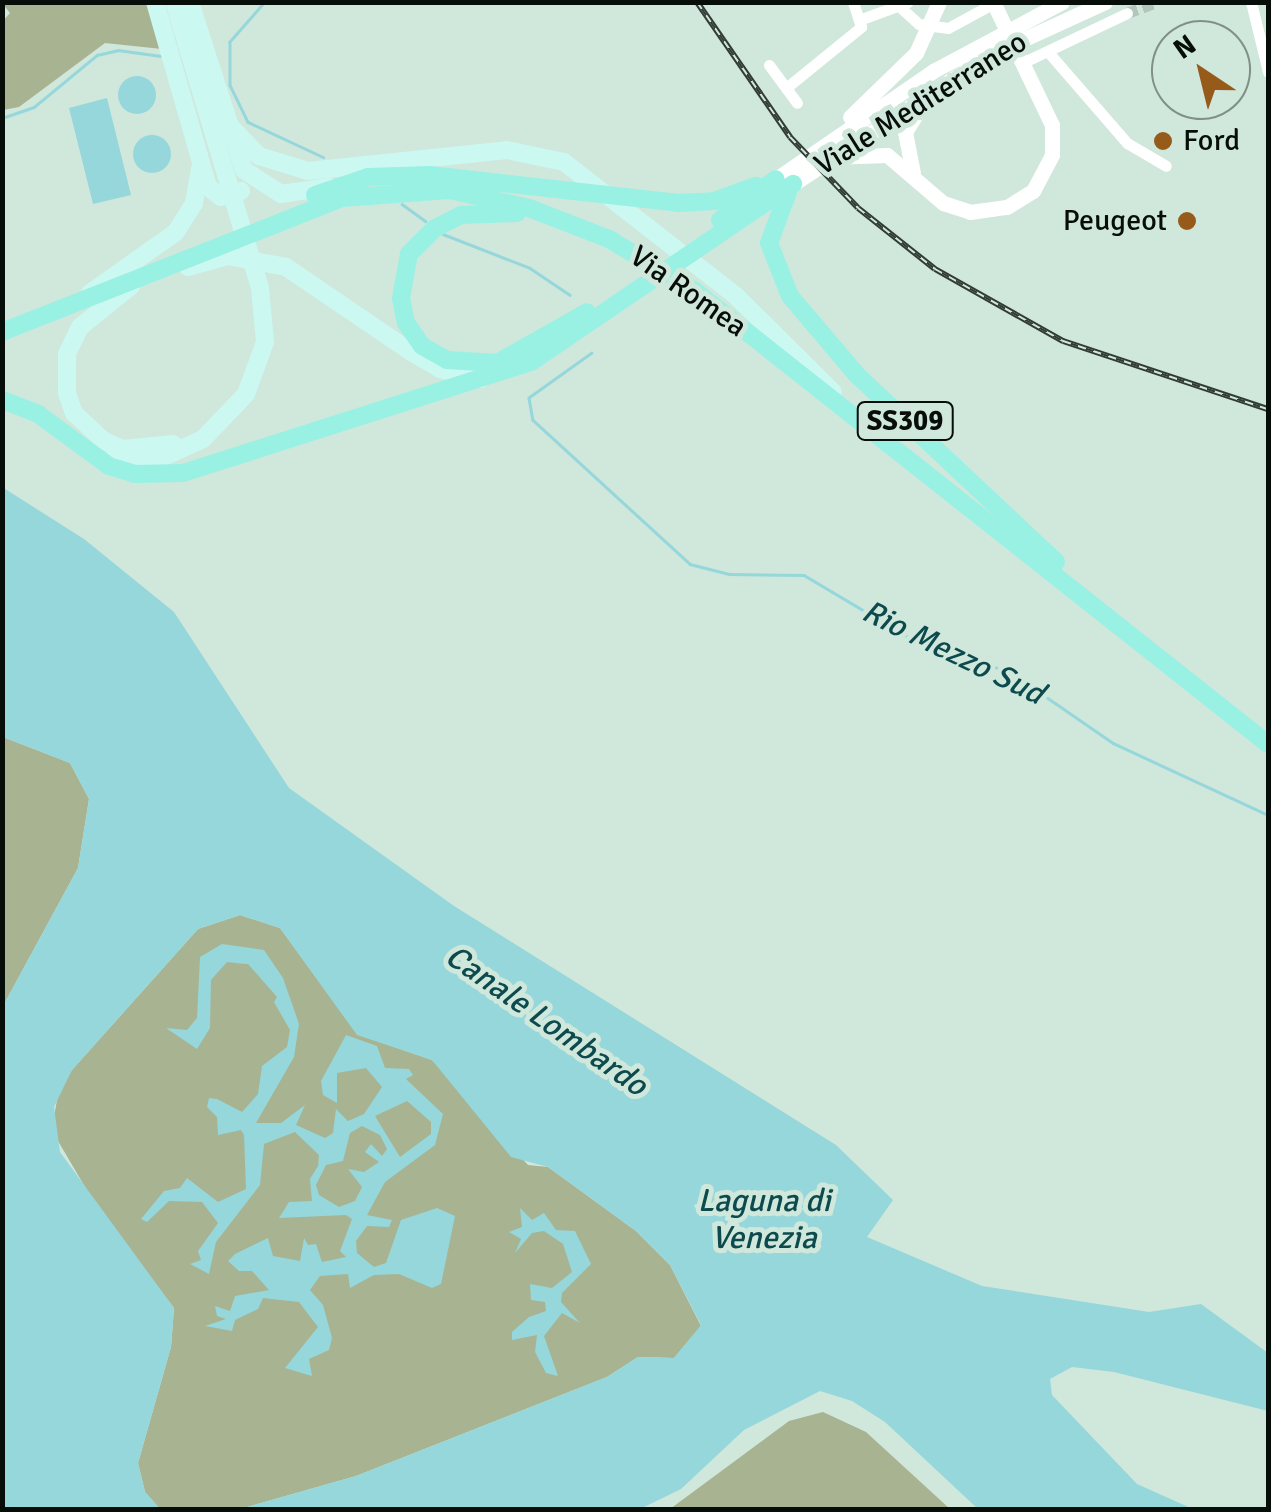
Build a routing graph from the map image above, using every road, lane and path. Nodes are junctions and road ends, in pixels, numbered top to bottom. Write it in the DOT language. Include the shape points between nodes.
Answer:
graph roads {
  1 [pos="155,2"];
  2 [pos="174,2"];
  3 [pos="190,2"];
  4 [pos="853,2"];
  5 [pos="940,2"];
  6 [pos="1062,2"];
  7 [pos="1105,2"];
  8 [pos="1251,2"];
  9 [pos="993,3"];
  10 [pos="905,5"];
  11 [pos="1127,13"];
  12 [pos="859,20"];
  13 [pos="1041,21"];
  14 [pos="984,49"];
  15 [pos="1049,53"];
  16 [pos="1024,62"];
  17 [pos="768,66"];
  18 [pos="1268,72"];
  19 [pos="941,84"];
  20 [pos="786,88"];
  21 [pos="797,103"];
  22 [pos="225,121"];
  23 [pos="824,153"];
  24 [pos="200,164"];
  25 [pos="1166,166"];
  26 [pos="246,173"];
  27 [pos="913,174"];
  28 [pos="794,175"];
  29 [pos="338,185"];
  30 [pos="570,223"];
  31 [pos="256,226"];
  32 [pos="177,259"];
  33 [pos="644,280"];
  34 [pos="260,291"];
  35 [pos="122,292"];
  36 [pos="82,299"];
  37 [pos="2,332"];
  38 [pos="482,379"];
  39 [pos="2,400"];
  40 [pos="868,428"];
  41 [pos="89,454"];
  42 [pos="1116,622"];
  43 [pos="1268,744"];
  1 -- 24 [label="main road"];
  2 -- 34 [label="main road"];
  3 -- 22 [label="main road"];
  4 -- 12 [label="street"];
  5 -- 23 [label="street" via="932,27"];
  6 -- 13 [label="street, Viale Mediterraneo"];
  7 -- 13 [label="street, Viale Mediterraneo"];
  8 -- 18 [label="street"];
  9 -- 10 [label="street" via="948,28 919,24"];
  9 -- 16 [label="street"];
  10 -- 12 [label="street"];
  11 -- 15 [label="street"];
  12 -- 20 [label="street" via="862,28"];
  13 -- 14 [label="street, Viale Mediterraneo"];
  14 -- 19 [label="street, Viale Mediterraneo"];
  14 -- 23 [label="street, Viale Mediterraneo"];
  15 -- 16 [label="street"];
  15 -- 25 [label="street" via="1127,143"];
  16 -- 27 [label="street" via="1049,113 1054,141 1048,169 1033,191 1007,207 970,212 943,203"];
  17 -- 20 [label="street"];
  19 -- 23 [label="street, Viale Mediterraneo"];
  19 -- 27 [label="street" via="904,132"];
  20 -- 21 [label="street"];
  22 -- 26 [label="main road"];
  22 -- 40 [label="main road" via="259,156 308,171 507,150 564,162 736,296"];
  23 -- 27 [label="street" via="887,155"];
  23 -- 28 [label="street, Viale Mediterraneo"];
  24 -- 26 [label="main road" via="210,190 221,197 243,190"];
  24 -- 36 [label="main road" via="194,204 176,232"];
  26 -- 29 [label="main road" via="281,194"];
  28 -- 29 [label="main road" via="714,200 629,200 430,175"];
  28 -- 33 [label="main road, SS309"];
  28 -- 42 [label="main road, SS309" via="770,242 790,296 857,376"];
  29 -- 31 [label="main road"];
  30 -- 31 [label="main road, Via Romea / SS309" via="478,194 406,188 342,198"];
  30 -- 33 [label="main road, SS309" via="487,210 461,215 420,241 400,284 406,323 422,346 447,360 497,363"];
  30 -- 40 [label="main road, Via Romea / SS309" via="638,254 695,291"];
  31 -- 32 [label="main road, Via Romea / SS309"];
  32 -- 35 [label="main road"];
  32 -- 36 [label="main road, Via Romea / SS309"];
  33 -- 38 [label="main road, SS309" via="558,347"];
  34 -- 35 [label="main road" via="248,366 223,407 178,442 123,450 90,432 74,412 64,373 80,327"];
  34 -- 41 [label="main road" via="264,342 257,372 226,420 189,448 148,464"];
  35 -- 38 [label="main road" via="205,260 268,262 308,278 440,369"];
  36 -- 37 [label="main road, Via Romea / SS309"];
  38 -- 41 [label="main road, SS309" via="183,473 134,474"];
  39 -- 41 [label="main road, SS309" via="38,414"];
  40 -- 42 [label="main road, Via Romea / SS309"];
  42 -- 43 [label="main road, Via Romea / SS309"];
}
